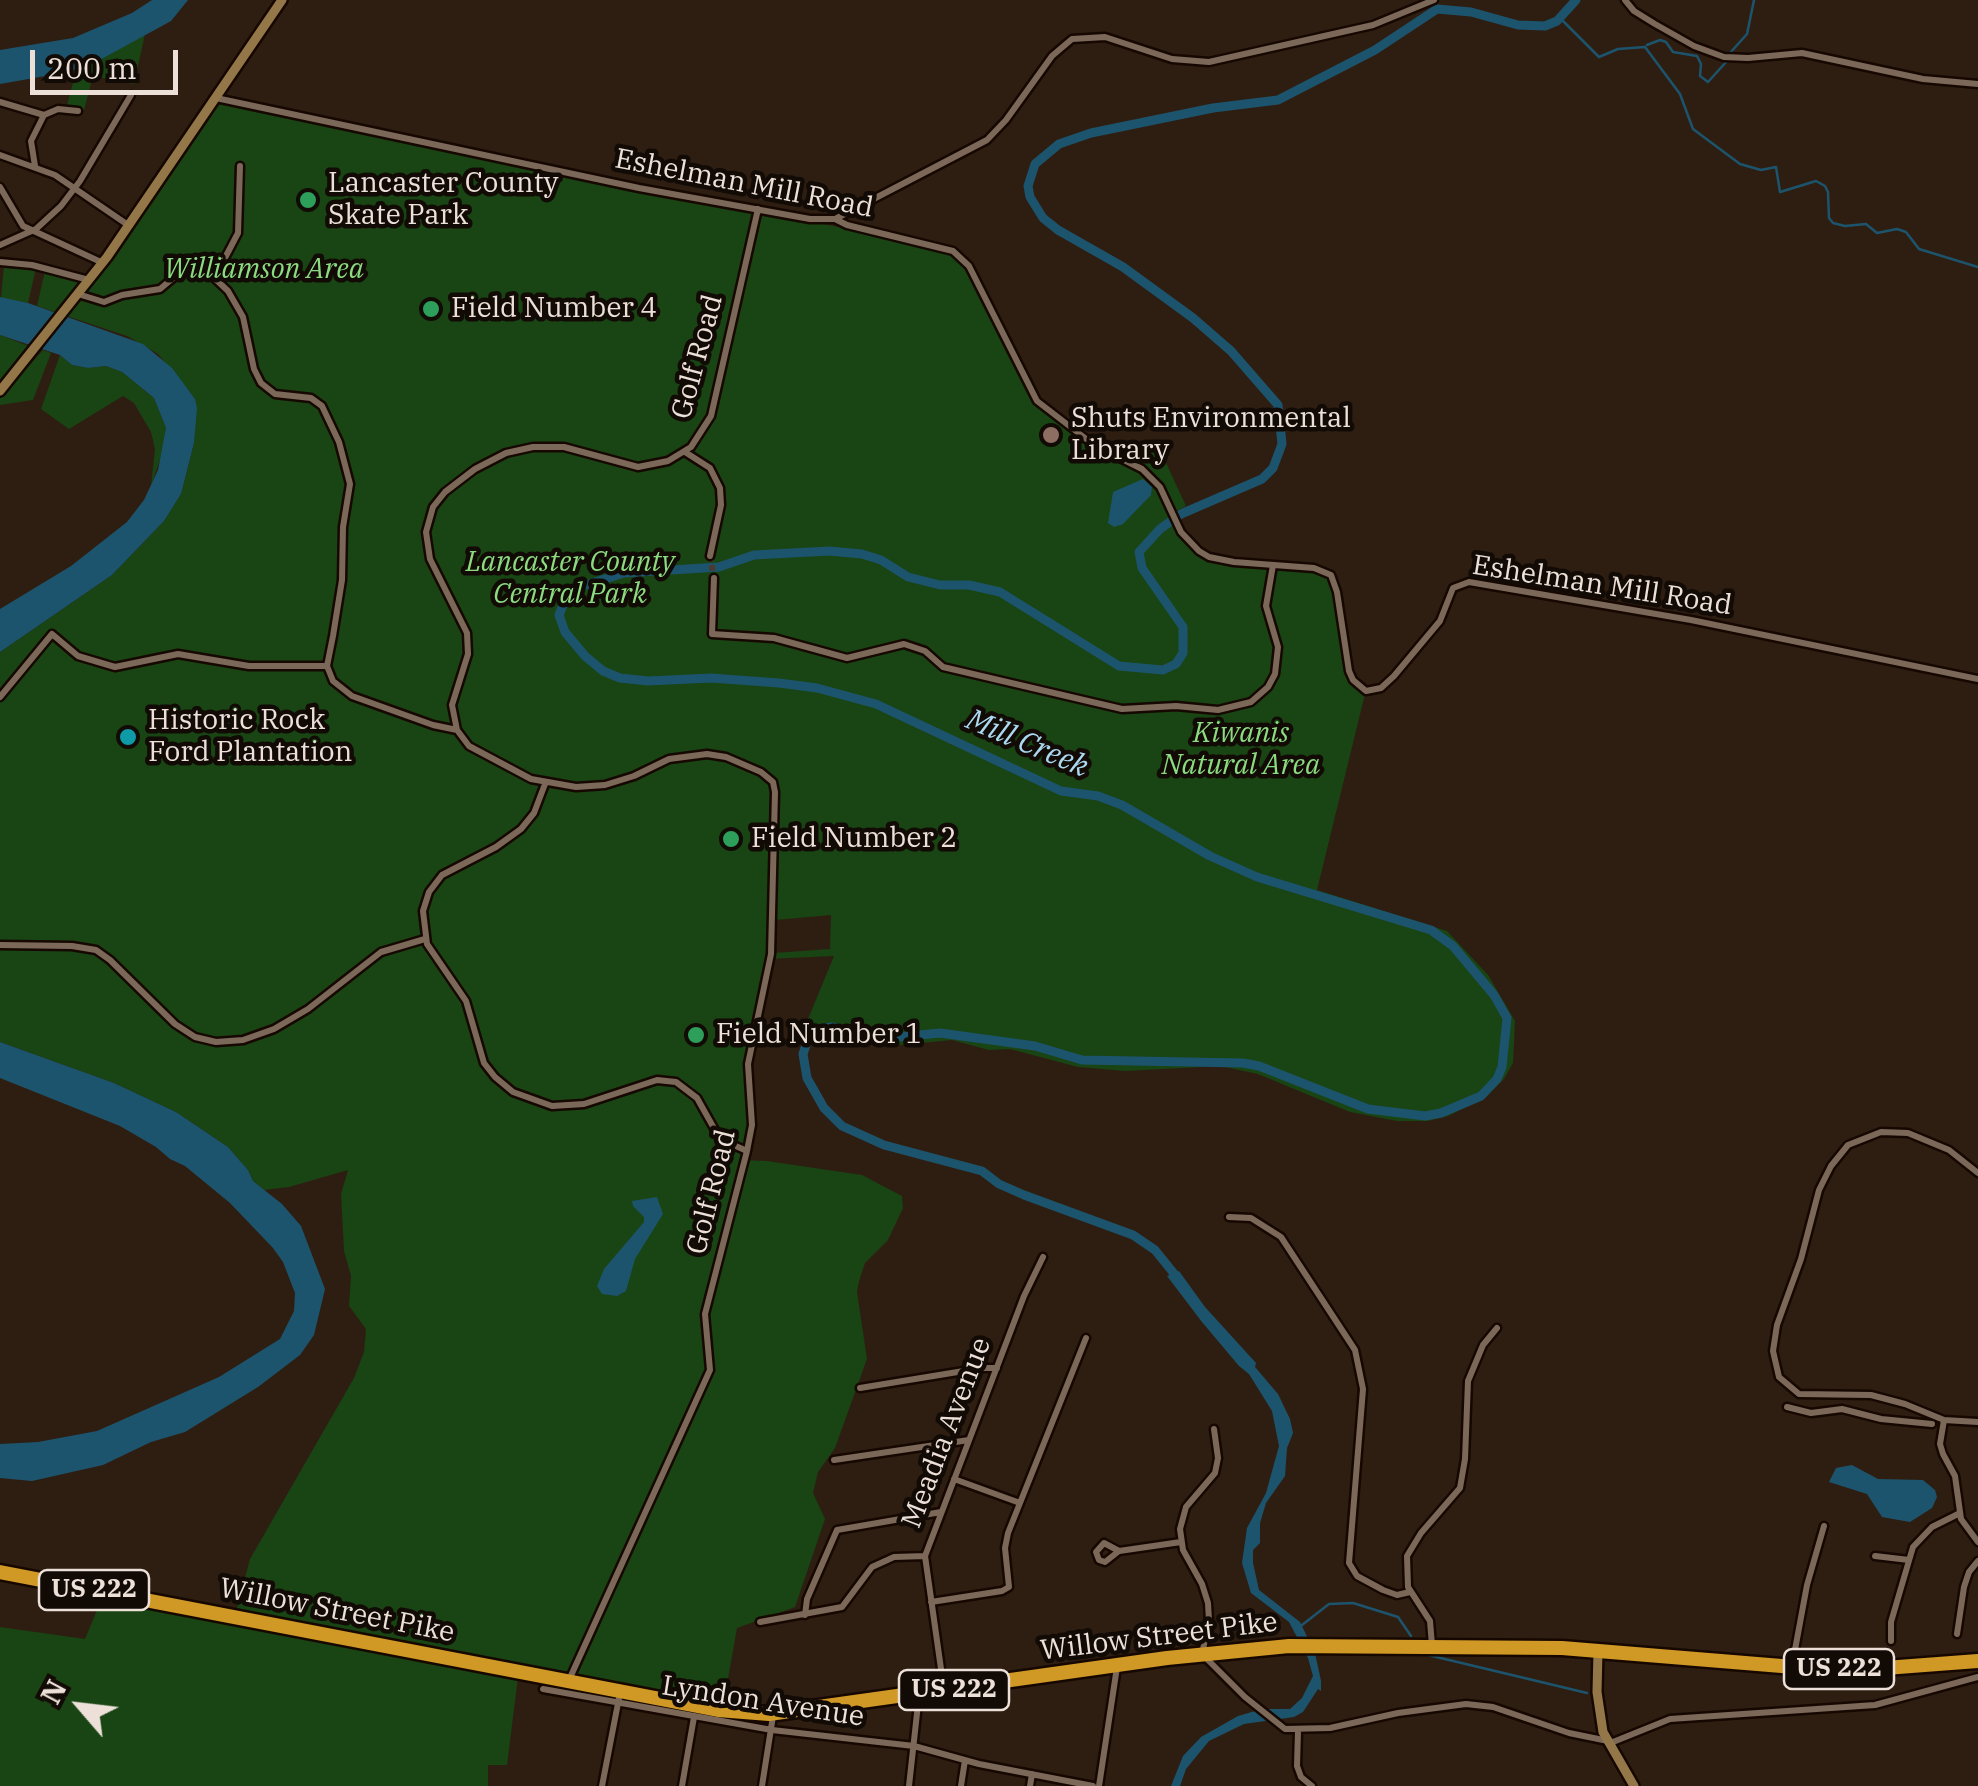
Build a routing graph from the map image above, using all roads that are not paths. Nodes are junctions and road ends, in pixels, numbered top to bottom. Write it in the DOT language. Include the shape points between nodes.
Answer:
graph roads {
  1 [pos="282,0"];
  2 [pos="1434,0"];
  3 [pos="1625,0"];
  4 [pos="1978,84"];
  5 [pos="131,94"];
  6 [pos="216,98"];
  7 [pos="0,102"];
  8 [pos="78,111"];
  9 [pos="44,115"];
  10 [pos="0,155"];
  11 [pos="35,166"];
  12 [pos="240,166"];
  13 [pos="0,187"];
  14 [pos="76,188"];
  15 [pos="758,210"];
  16 [pos="836,219"];
  17 [pos="129,226"];
  18 [pos="33,230"];
  19 [pos="0,246"];
  20 [pos="0,262"];
  21 [pos="102,263"];
  22 [pos="215,277"];
  23 [pos="89,280"];
  24 [pos="78,294"];
  25 [pos="0,391"];
  26 [pos="685,452"];
  27 [pos="710,556"];
  28 [pos="1274,565"];
  29 [pos="714,578"];
  30 [pos="326,666"];
  31 [pos="1978,678"];
  32 [pos="0,696"];
  33 [pos="457,730"];
  34 [pos="545,784"];
  35 [pos="425,938"];
  36 [pos="0,945"];
  37 [pos="747,1150"];
  38 [pos="1978,1172"];
  39 [pos="1229,1217"];
  40 [pos="1043,1257"];
  41 [pos="1497,1328"];
  42 [pos="1086,1338"];
  43 [pos="997,1368"];
  44 [pos="860,1388"];
  45 [pos="1897,1401"];
  46 [pos="1788,1407"];
  47 [pos="1893,1420"];
  48 [pos="1944,1420"];
  49 [pos="1978,1422"];
  50 [pos="1932,1424"];
  51 [pos="1214,1429"];
  52 [pos="968,1440"];
  53 [pos="834,1460"];
  54 [pos="954,1479"];
  55 [pos="1020,1503"];
  56 [pos="941,1512"];
  57 [pos="1960,1513"];
  58 [pos="1824,1526"];
  59 [pos="1181,1542"];
  60 [pos="1978,1542"];
  61 [pos="1119,1551"];
  62 [pos="925,1556"];
  63 [pos="1875,1556"];
  64 [pos="1910,1560"];
  65 [pos="1978,1561"];
  66 [pos="0,1572"];
  67 [pos="1410,1592"];
  68 [pos="931,1602"];
  69 [pos="805,1615"];
  70 [pos="760,1622"];
  71 [pos="1957,1634"];
  72 [pos="1890,1640"];
  73 [pos="1432,1645"];
  74 [pos="1598,1651"];
  75 [pos="1202,1654"];
  76 [pos="1978,1662"];
  77 [pos="1116,1666"];
  78 [pos="1792,1668"];
  79 [pos="1978,1676"];
  80 [pos="568,1682"];
  81 [pos="543,1690"];
  82 [pos="944,1691"];
  83 [pos="919,1695"];
  84 [pos="619,1697"];
  85 [pos="694,1717"];
  86 [pos="773,1722"];
  87 [pos="1298,1730"];
  88 [pos="1605,1740"];
  89 [pos="914,1746"];
  90 [pos="965,1760"];
  91 [pos="1032,1774"];
  92 [pos="602,1786"];
  93 [pos="682,1786"];
  94 [pos="762,1786"];
  95 [pos="909,1786"];
  96 [pos="961,1786"];
  97 [pos="1030,1786"];
  98 [pos="1096,1786"];
  99 [pos="1312,1786"];
  100 [pos="1634,1786"];
  1 -- 6 [label="main road"];
  2 -- 16 [label="street" via="1373,25 1210,62 1177,60 1096,36 1072,40 987,140"];
  3 -- 4 [label="street" via="1643,18 1717,55 1802,53"];
  5 -- 14 [label="street"];
  6 -- 15 [label="street, Eshelman Mill Road"];
  6 -- 17 [label="main road"];
  7 -- 9 [label="street"];
  8 -- 9 [label="street" via="58,108"];
  9 -- 11 [label="street" via="31,141"];
  10 -- 11 [label="street"];
  11 -- 14 [label="street"];
  12 -- 22 [label="street" via="238,233"];
  13 -- 18 [label="street" via="19,222"];
  14 -- 17 [label="street"];
  14 -- 18 [label="street"];
  15 -- 16 [label="street, Eshelman Mill Road"];
  15 -- 26 [label="street, Golf Road" via="711,416"];
  16 -- 28 [label="street, Eshelman Mill Road" via="960,256 1037,401 1094,445 1142,469 1160,487 1181,532 1209,557"];
  17 -- 21 [label="main road"];
  18 -- 19 [label="street"];
  18 -- 21 [label="street"];
  20 -- 23 [label="street"];
  21 -- 23 [label="main road"];
  22 -- 24 [label="street" via="185,268 160,289 104,302"];
  22 -- 30 [label="street" via="243,317 257,378 275,394 319,403 346,464 344,565"];
  23 -- 24 [label="main road"];
  24 -- 25 [label="main road"];
  26 -- 27 [label="street" via="710,468 720,488"];
  26 -- 33 [label="street, Golf Road" via="638,467 564,447 527,448 487,462 440,497 427,548 463,620 468,646 452,705"];
  28 -- 29 [label="street" via="1266,606 1278,647 1275,674 1258,697 1230,709 1122,709 943,667 904,644 847,658 774,638 712,634"];
  28 -- 31 [label="street, Eshelman Mill Road" via="1330,575 1349,672 1366,691 1394,676 1440,622 1453,588 1470,582"];
  30 -- 32 [label="street" via="249,666 178,654 109,667 78,656 52,634"];
  30 -- 33 [label="street" via="352,696"];
  33 -- 34 [label="street, Golf Road" via="484,756"];
  34 -- 35 [label="street" via="534,812 512,836 434,884 423,911"];
  34 -- 37 [label="street, Golf Road" via="605,785 669,759 707,754 744,764 773,782 771,954 748,1064"];
  35 -- 36 [label="street" via="376,955 274,1029 216,1042 174,1024 96,950"];
  35 -- 37 [label="street" via="466,1001 482,1059 513,1092 569,1106 649,1081 676,1082 697,1098 720,1138"];
  37 -- 80 [label="street, Golf Road" via="705,1314 709,1374"];
  38 -- 45 [label="street" via="1933,1142 1881,1132 1848,1145 1819,1190 1777,1325 1776,1369 1799,1394"];
  39 -- 67 [label="street" via="1251,1218 1281,1237 1355,1350 1363,1389 1349,1562 1357,1576 1383,1590"];
  40 -- 43 [label="street, Meadia Avenue"];
  41 -- 67 [label="street" via="1468,1382 1463,1478 1410,1550"];
  42 -- 55 [label="street"];
  43 -- 44 [label="street"];
  43 -- 52 [label="street, Meadia Avenue"];
  45 -- 47 [label="street"];
  45 -- 48 [label="street"];
  46 -- 47 [label="street" via="1842,1408"];
  47 -- 50 [label="street"];
  48 -- 49 [label="street"];
  48 -- 57 [label="street" via="1940,1444 1956,1476"];
  51 -- 59 [label="street" via="1217,1466 1183,1514"];
  52 -- 53 [label="street"];
  52 -- 54 [label="street, Meadia Avenue"];
  54 -- 55 [label="street"];
  54 -- 56 [label="street, Meadia Avenue"];
  55 -- 68 [label="street" via="1005,1544 1008,1588"];
  56 -- 62 [label="street, Meadia Avenue"];
  56 -- 69 [label="street" via="837,1530"];
  57 -- 60 [label="street"];
  57 -- 64 [label="street" via="1919,1538"];
  58 -- 78 [label="street"];
  59 -- 61 [label="street"];
  59 -- 75 [label="street" via="1208,1603"];
  62 -- 68 [label="street, Meadia Avenue"];
  62 -- 69 [label="street" via="880,1562 846,1604"];
  63 -- 64 [label="street"];
  64 -- 72 [label="street"];
  65 -- 71 [label="street" via="1964,1587"];
  66 -- 80 [label="highway, Willow Street Pike / US 222"];
  67 -- 73 [label="street" via="1430,1621"];
  68 -- 82 [label="street, Meadia Avenue"];
  69 -- 70 [label="street"];
  73 -- 74 [label="highway, Willow Street Pike / US 222"];
  73 -- 75 [label="highway, Willow Street Pike / US 222"];
  74 -- 78 [label="highway, Willow Street Pike / US 222"];
  74 -- 88 [label="main road"];
  75 -- 77 [label="highway, Willow Street Pike / US 222"];
  75 -- 87 [label="street" via="1275,1724"];
  76 -- 78 [label="highway, Willow Street Pike / US 222"];
  77 -- 82 [label="highway, Willow Street Pike / US 222"];
  77 -- 98 [label="street"];
  79 -- 88 [label="street" via="1875,1705 1670,1719 1622,1740"];
  80 -- 84 [label="highway, Willow Street Pike / US 222"];
  81 -- 84 [label="street, Lyndon Avenue"];
  82 -- 83 [label="highway, Willow Street Pike / US 222"];
  83 -- 86 [label="highway, Willow Street Pike / US 222"];
  83 -- 89 [label="street"];
  84 -- 85 [label="street, Lyndon Avenue"];
  84 -- 86 [label="highway, Willow Street Pike / US 222"];
  84 -- 92 [label="street"];
  85 -- 86 [label="street, Lyndon Avenue"];
  85 -- 93 [label="street"];
  86 -- 89 [label="street, Lyndon Avenue"];
  86 -- 94 [label="street"];
  87 -- 88 [label="street" via="1466,1704"];
  87 -- 99 [label="street" via="1298,1773"];
  88 -- 100 [label="main road"];
  89 -- 90 [label="street, Lyndon Avenue"];
  89 -- 95 [label="street"];
  90 -- 91 [label="street, Lyndon Avenue"];
  90 -- 96 [label="street"];
  91 -- 97 [label="street"];
  91 -- 98 [label="street, Lyndon Avenue"];
}
